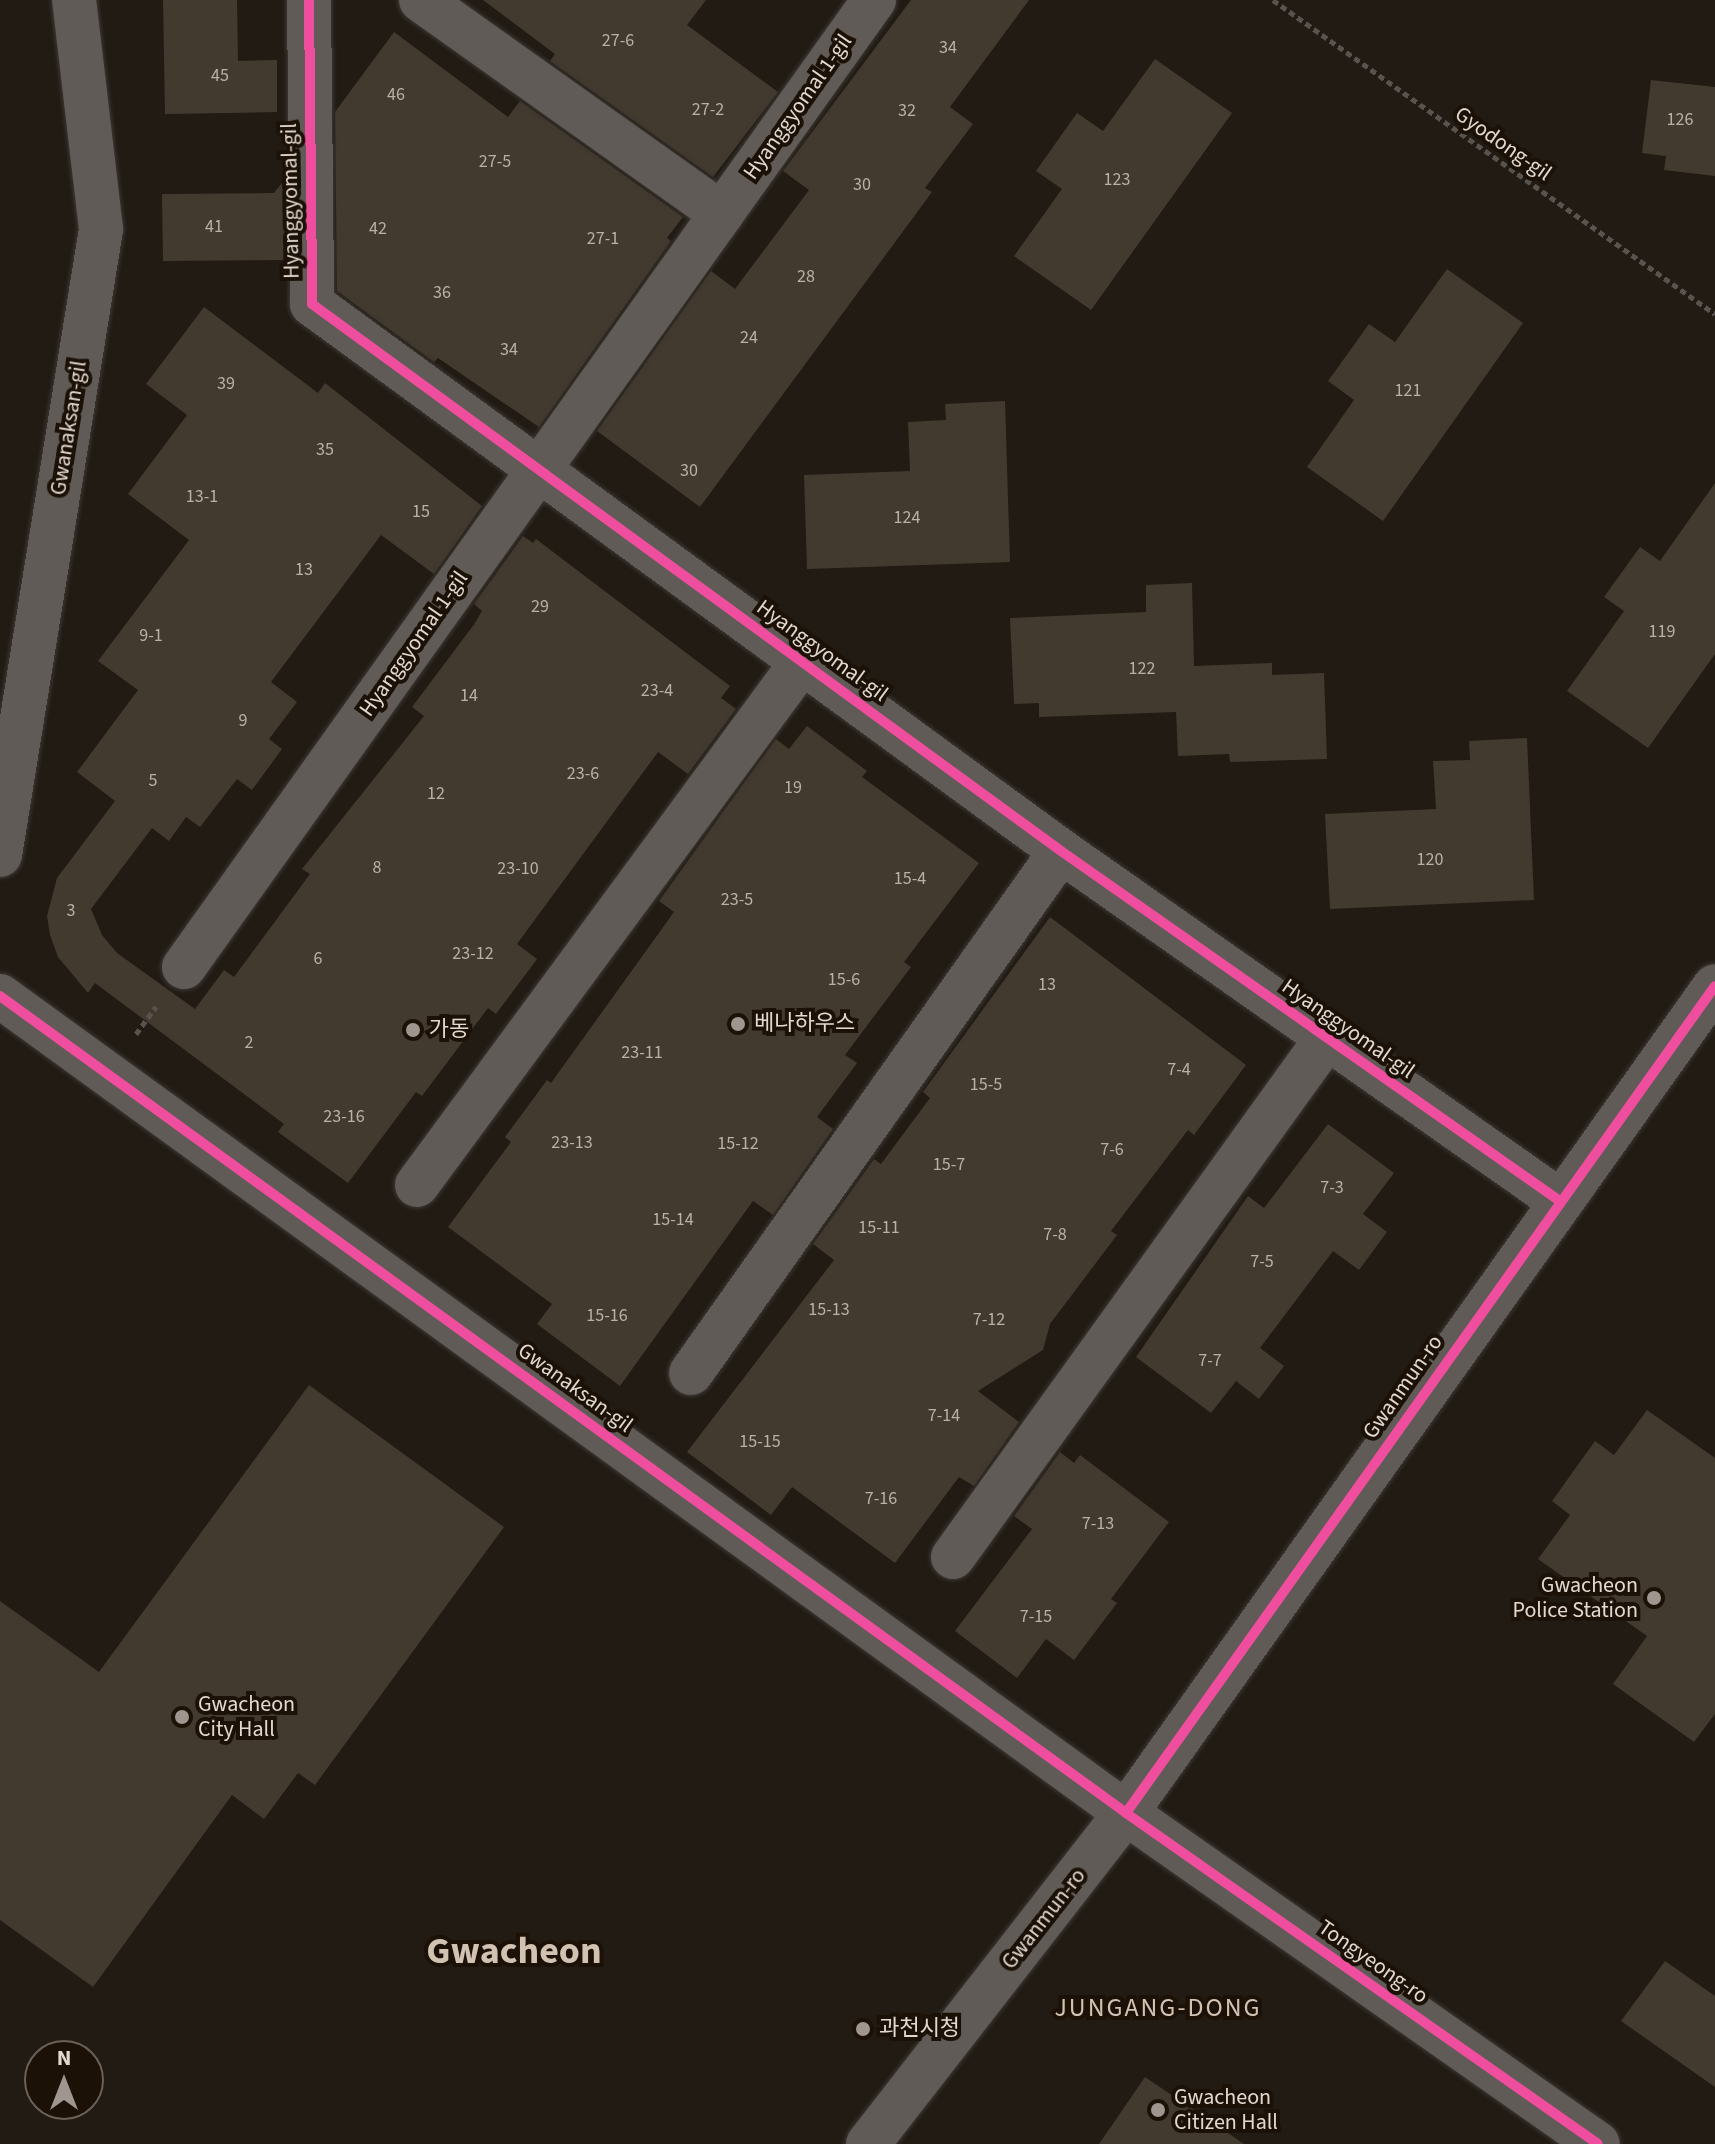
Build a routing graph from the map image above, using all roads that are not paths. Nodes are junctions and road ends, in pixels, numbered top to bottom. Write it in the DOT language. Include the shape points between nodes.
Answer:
graph roads {
  1 [pos="74,0"];
  2 [pos="309,0"];
  3 [pos="421,0"];
  4 [pos="874,0"];
  5 [pos="722,214"];
  6 [pos="537,470"];
  7 [pos="802,662"];
  8 [pos="1061,851"];
  9 [pos="0,855"];
  10 [pos="184,967"];
  11 [pos="1715,986"];
  12 [pos="0,996"];
  13 [pos="1326,1039"];
  14 [pos="417,1185"];
  15 [pos="1560,1201"];
  16 [pos="691,1373"];
  17 [pos="953,1557"];
  18 [pos="1126,1813"];
  19 [pos="868,2144"];
  20 [pos="1598,2144"];
  1 -- 9 [label="street, Gwanaksan-gil" via="101,229"];
  2 -- 6 [label="street, Hyanggyomal-gil" via="312,304"];
  3 -- 5 [label="street"];
  4 -- 5 [label="street, Hyanggyomal 1-gil"];
  5 -- 6 [label="street, Hyanggyomal 1-gil"];
  6 -- 7 [label="street, Hyanggyomal-gil"];
  6 -- 10 [label="street, Hyanggyomal 1-gil"];
  7 -- 8 [label="street, Hyanggyomal-gil"];
  7 -- 14 [label="street, Hyanggyomal-gil"];
  8 -- 13 [label="street, Hyanggyomal-gil"];
  8 -- 16 [label="street"];
  11 -- 15 [label="street, Gwanmun-ro"];
  12 -- 18 [label="street, Gwanaksan-gil"];
  13 -- 15 [label="street, Hyanggyomal-gil"];
  13 -- 17 [label="street, Hyanggyomal-gil"];
  15 -- 18 [label="street, Gwanmun-ro"];
  18 -- 19 [label="street, Gwanmun-ro"];
  18 -- 20 [label="street, Tongyeong-ro"];
}
